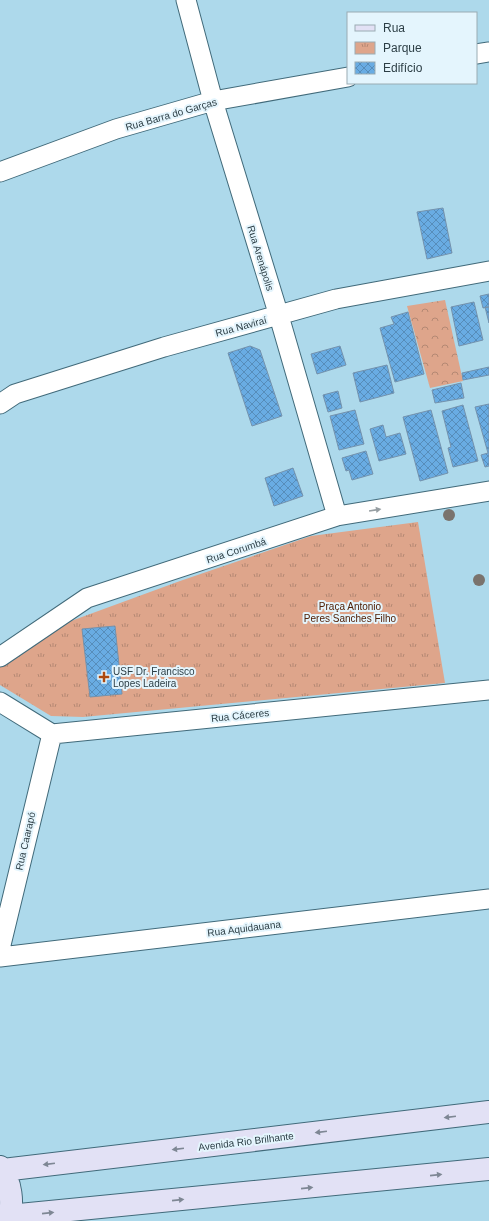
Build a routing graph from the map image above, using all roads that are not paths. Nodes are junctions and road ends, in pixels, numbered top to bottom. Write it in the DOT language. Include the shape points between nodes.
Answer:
graph roads {
  1 [pos="186,0"];
  2 [pos="489,52"];
  3 [pos="477,54"];
  4 [pos="347,77"];
  5 [pos="213,101"];
  6 [pos="0,172"];
  7 [pos="489,271"];
  8 [pos="279,316"];
  9 [pos="0,404"];
  10 [pos="489,491"];
  11 [pos="337,516"];
  12 [pos="0,657"];
  13 [pos="489,690"];
  14 [pos="0,702"];
  15 [pos="52,734"];
  16 [pos="489,898"];
  17 [pos="0,949"];
  18 [pos="0,957"];
  19 [pos="489,1112"];
  20 [pos="1,1168"];
  21 [pos="489,1169"];
  22 [pos="8,1219"];
  1 -- 5 [label="street, Rua Arenápolis"];
  2 -- 3 [label="street"];
  4 -- 5 [label="street, Rua Barra do Garças"];
  5 -- 6 [label="street, Rua Barra do Garças" via="116,129"];
  5 -- 8 [label="street, Rua Arenápolis"];
  7 -- 8 [label="street, Rua Naviraí" via="336,299"];
  8 -- 9 [label="street, Rua Naviraí" via="164,347 15,394"];
  8 -- 11 [label="street, Rua Arenápolis"];
  11 -- 10 [label="street, Rua Corumbá, one-way"];
  11 -- 12 [label="street, Rua Corumbá" via="88,598"];
  13 -- 15 [label="street, Rua Cáceres"];
  14 -- 15 [label="street"];
  15 -- 17 [label="street, Rua Caarapó"];
  16 -- 18 [label="street, Rua Aquidauana"];
  19 -- 20 [label="main road, Avenida Rio Brilhante, one-way"];
  20 -- 22 [label="main road" via="9,1184 11,1200"];
  22 -- 21 [label="main road, one-way"];
}
